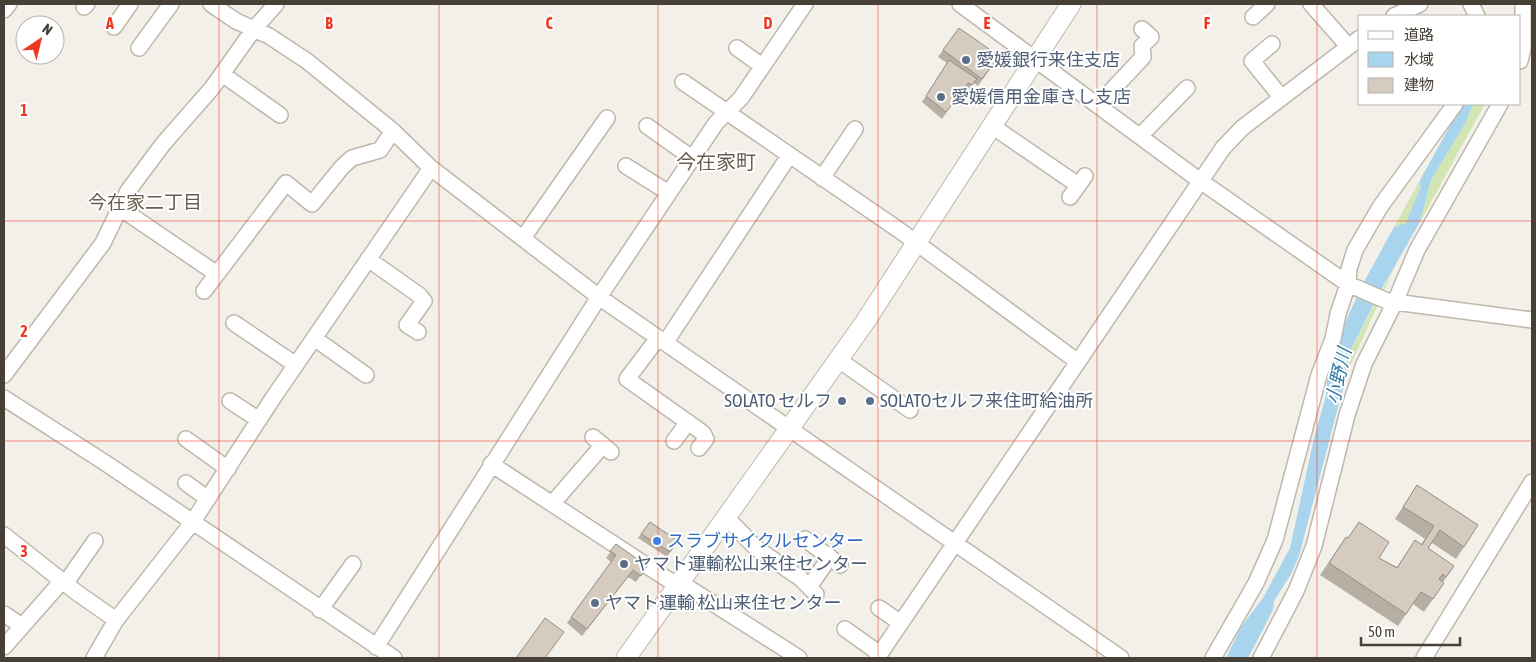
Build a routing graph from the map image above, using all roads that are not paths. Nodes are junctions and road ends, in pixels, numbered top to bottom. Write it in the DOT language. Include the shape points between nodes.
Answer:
graph roads {
  1 [pos="9,4"];
  2 [pos="130,4"];
  3 [pos="171,4"];
  4 [pos="211,4"];
  5 [pos="276,4"];
  6 [pos="805,4"];
  7 [pos="960,4"];
  8 [pos="1071,4"];
  9 [pos="1267,4"];
  10 [pos="1311,4"];
  11 [pos="1420,4"];
  12 [pos="1523,4"];
  13 [pos="4,10"];
  14 [pos="1396,15"];
  15 [pos="1253,17"];
  16 [pos="114,27"];
  17 [pos="254,29"];
  18 [pos="1142,29"];
  19 [pos="1354,42"];
  20 [pos="1272,44"];
  21 [pos="139,48"];
  22 [pos="737,48"];
  23 [pos="1521,57"];
  24 [pos="1035,59"];
  25 [pos="762,66"];
  26 [pos="222,74"];
  27 [pos="683,82"];
  28 [pos="1187,88"];
  29 [pos="1281,97"];
  30 [pos="1098,105"];
  31 [pos="1454,105"];
  32 [pos="1499,105"];
  33 [pos="728,112"];
  34 [pos="280,115"];
  35 [pos="607,118"];
  36 [pos="647,126"];
  37 [pos="992,126"];
  38 [pos="855,129"];
  39 [pos="393,130"];
  40 [pos="1140,136"];
  41 [pos="789,156"];
  42 [pos="692,158"];
  43 [pos="626,166"];
  44 [pos="431,168"];
  45 [pos="822,178"];
  46 [pos="1199,180"];
  47 [pos="1077,186"];
  48 [pos="669,193"];
  49 [pos="120,208"];
  50 [pos="523,238"];
  51 [pos="916,243"];
  52 [pos="368,259"];
  53 [pos="217,274"];
  54 [pos="1352,286"];
  55 [pos="204,291"];
  56 [pos="599,297"];
  57 [pos="1391,301"];
  58 [pos="1532,320"];
  59 [pos="234,323"];
  60 [pos="418,332"];
  61 [pos="314,338"];
  62 [pos="662,340"];
  63 [pos="839,360"];
  64 [pos="1078,362"];
  65 [pos="296,365"];
  66 [pos="6,367"];
  67 [pos="366,375"];
  68 [pos="4,398"];
  69 [pos="230,401"];
  70 [pos="910,410"];
  71 [pos="259,420"];
  72 [pos="688,422"];
  73 [pos="791,428"];
  74 [pos="186,439"];
  75 [pos="674,441"];
  76 [pos="603,445"];
  77 [pos="699,448"];
  78 [pos="491,464"];
  79 [pos="228,469"];
  80 [pos="1532,482"];
  81 [pos="186,483"];
  82 [pos="208,499"];
  83 [pos="552,504"];
  84 [pos="727,518"];
  85 [pos="192,523"];
  86 [pos="4,534"];
  87 [pos="805,539"];
  88 [pos="95,541"];
  89 [pos="955,542"];
  90 [pos="352,564"];
  91 [pos="64,582"];
  92 [pos="679,584"];
  93 [pos="879,608"];
  94 [pos="320,610"];
  95 [pos="4,614"];
  96 [pos="116,620"];
  97 [pos="901,623"];
  98 [pos="22,626"];
  99 [pos="845,629"];
  100 [pos="4,647"];
  101 [pos="376,647"];
  102 [pos="879,656"];
  103 [pos="94,658"];
  104 [pos="394,658"];
  105 [pos="626,658"];
  106 [pos="799,658"];
  107 [pos="1121,658"];
  108 [pos="1213,658"];
  109 [pos="1261,658"];
  110 [pos="1424,658"];
  1 -- 13 [label="street"];
  2 -- 16 [label="street"];
  3 -- 21 [label="street"];
  4 -- 17 [label="street"];
  5 -- 17 [label="street"];
  6 -- 25 [label="street"];
  7 -- 24 [label="street"];
  8 -- 24 [label="street"];
  9 -- 15 [label="street"];
  10 -- 19 [label="street"];
  11 -- 14 [label="street"];
  12 -- 23 [label="street"];
  17 -- 26 [label="street"];
  17 -- 39 [label="street" via="307,61"];
  18 -- 30 [label="street" via="1150,36 1142,46 1143,57"];
  19 -- 29 [label="street"];
  20 -- 29 [label="street" via="1252,61"];
  22 -- 25 [label="street"];
  24 -- 30 [label="street"];
  24 -- 37 [label="street"];
  25 -- 33 [label="street"];
  26 -- 34 [label="street"];
  26 -- 49 [label="street" via="163,144 128,191"];
  27 -- 33 [label="street"];
  28 -- 40 [label="street"];
  29 -- 46 [label="street" via="1242,128"];
  30 -- 40 [label="street"];
  31 -- 54 [label="street" via="1380,207 1355,250 1349,269"];
  32 -- 57 [label="street"];
  33 -- 41 [label="street"];
  33 -- 42 [label="street" via="716,123"];
  35 -- 50 [label="street" via="593,149"];
  36 -- 42 [label="street"];
  37 -- 47 [label="street"];
  37 -- 51 [label="street"];
  38 -- 45 [label="street"];
  39 -- 44 [label="street"];
  39 -- 53 [label="street" via="380,150 352,158 342,167 312,204 286,183"];
  40 -- 46 [label="street"];
  41 -- 45 [label="street"];
  41 -- 62 [label="street"];
  42 -- 48 [label="street"];
  43 -- 48 [label="street"];
  44 -- 50 [label="street"];
  44 -- 52 [label="street"];
  45 -- 51 [label="street"];
  46 -- 54 [label="street"];
  46 -- 64 [label="street"];
  48 -- 56 [label="street"];
  49 -- 53 [label="street"];
  49 -- 66 [label="street" via="103,243 84,271"];
  50 -- 56 [label="street"];
  51 -- 63 [label="street"];
  51 -- 64 [label="street"];
  52 -- 60 [label="street" via="424,301 407,325"];
  52 -- 61 [label="street"];
  53 -- 55 [label="street"];
  54 -- 57 [label="street"];
  54 -- 108 [label="street" via="1338,314 1333,339 1319,375 1274,540 1256,583"];
  56 -- 62 [label="street"];
  56 -- 78 [label="street"];
  57 -- 58 [label="street"];
  57 -- 109 [label="street" via="1364,364 1347,415 1314,546 1296,591"];
  59 -- 65 [label="street"];
  61 -- 65 [label="street"];
  61 -- 67 [label="street"];
  62 -- 72 [label="street" via="627,379"];
  62 -- 73 [label="street"];
  63 -- 70 [label="street"];
  63 -- 73 [label="street"];
  64 -- 89 [label="street"];
  65 -- 71 [label="street"];
  68 -- 85 [label="street"];
  69 -- 71 [label="street"];
  71 -- 79 [label="street"];
  72 -- 75 [label="street"];
  72 -- 77 [label="street" via="706,439"];
  73 -- 84 [label="street"];
  73 -- 89 [label="street"];
  74 -- 79 [label="street"];
  76 -- 83 [label="street"];
  78 -- 83 [label="street"];
  78 -- 101 [label="street"];
  79 -- 82 [label="street"];
  80 -- 110 [label="street"];
  81 -- 82 [label="street"];
  82 -- 85 [label="street"];
  83 -- 92 [label="street"];
  84 -- 87 [label="street" via="756,548 813,590 835,561"];
  84 -- 92 [label="street"];
  85 -- 94 [label="street"];
  85 -- 96 [label="street"];
  86 -- 91 [label="street"];
  88 -- 91 [label="street"];
  89 -- 97 [label="street"];
  89 -- 107 [label="street"];
  90 -- 94 [label="street"];
  91 -- 96 [label="street"];
  91 -- 98 [label="street"];
  92 -- 105 [label="street"];
  92 -- 106 [label="street"];
  93 -- 97 [label="street"];
  94 -- 101 [label="street"];
  95 -- 98 [label="street"];
  96 -- 103 [label="street"];
  97 -- 102 [label="street"];
  98 -- 100 [label="street"];
  99 -- 102 [label="street"];
  101 -- 104 [label="street"];
}
